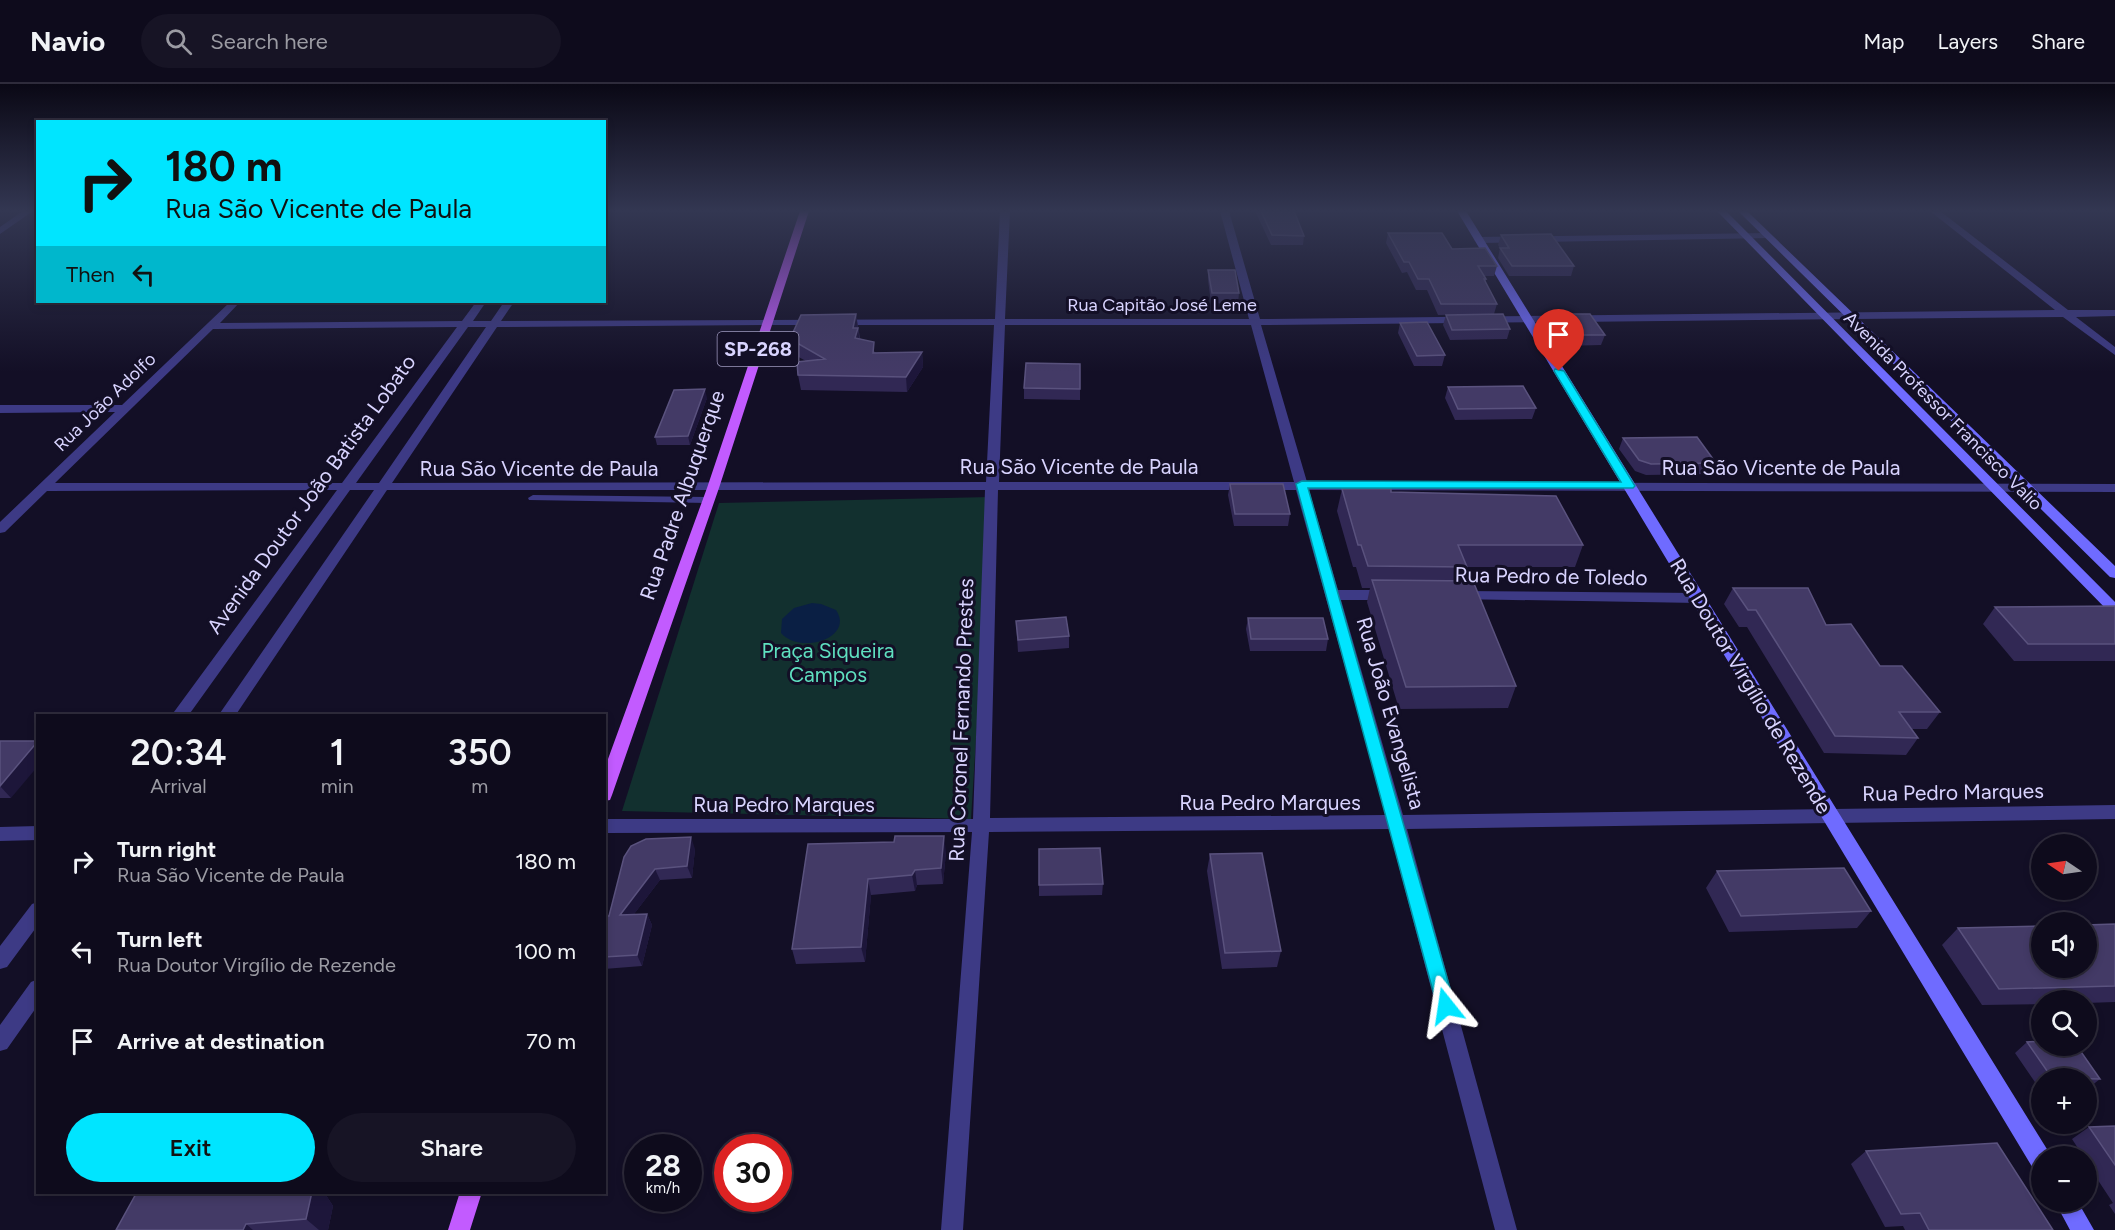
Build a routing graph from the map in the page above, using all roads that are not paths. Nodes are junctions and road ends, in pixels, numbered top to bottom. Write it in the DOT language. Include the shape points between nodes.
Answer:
graph roads {
  1 [pos="787,264"];
  2 [pos="1003,264"];
  3 [pos="1239,264"];
  4 [pos="1494,264"];
  5 [pos="1773,264"];
  6 [pos="1797,264"];
  7 [pos="2002,264"];
  8 [pos="234,303"];
  9 [pos="480,303"];
  10 [pos="509,303"];
  11 [pos="2115,313"];
  12 [pos="2065,314"];
  13 [pos="1824,316"];
  14 [pos="1850,316"];
  15 [pos="1527,319"];
  16 [pos="1001,321"];
  17 [pos="767,322"];
  18 [pos="1256,322"];
  19 [pos="465,323"];
  20 [pos="495,323"];
  21 [pos="210,326"];
  22 [pos="2115,352"];
  23 [pos="1918,382"];
  24 [pos="1891,383"];
  25 [pos="124,408"];
  26 [pos="0,409"];
  27 [pos="1959,422"];
  28 [pos="1930,423"];
  29 [pos="1302,484"];
  30 [pos="992,486"];
  31 [pos="1629,486"];
  32 [pos="43,487"];
  33 [pos="346,487"];
  34 [pos="384,487"];
  35 [pos="1994,487"];
  36 [pos="2026,488"];
  37 [pos="2115,488"];
  38 [pos="533,498"];
  39 [pos="709,498"];
  40 [pos="0,529"];
  41 [pos="2115,574"];
  42 [pos="1333,595"];
  43 [pos="1403,595"];
  44 [pos="1450,596"];
  45 [pos="1698,598"];
  46 [pos="2115,610"];
  47 [pos="180,714"];
  48 [pos="227,714"];
  49 [pos="606,789"];
  50 [pos="2115,812"];
  51 [pos="1831,816"];
  52 [pos="1397,823"];
  53 [pos="606,826"];
  54 [pos="981,827"];
  55 [pos="36,833"];
  56 [pos="0,834"];
  57 [pos="36,913"];
  58 [pos="0,961"];
  59 [pos="36,991"];
  60 [pos="0,1042"];
  61 [pos="2032,1146"];
  62 [pos="470,1194"];
  63 [pos="2072,1212"];
  64 [pos="459,1230"];
  65 [pos="952,1230"];
  66 [pos="1506,1230"];
  67 [pos="2083,1230"];
  1 -- 17 [label="main road, Rua Padre Albuquerque / SP-268"];
  2 -- 16 [label="street, Rua Coronel Fernando Prestes"];
  3 -- 18 [label="street, Rua João Evangelista"];
  4 -- 15 [label="main road, Rua Doutor Virgílio de Rezende"];
  5 -- 13 [label="main road, Avenida Professor Francisco Valio"];
  6 -- 14 [label="main road, Avenida Professor Francisco Valio"];
  7 -- 12 [label="street"];
  8 -- 21 [label="street, Rua João Adolfo"];
  9 -- 19 [label="street, Avenida Doutor João Batista Lobato"];
  10 -- 20 [label="street"];
  11 -- 12 [label="street, Rua Capitão José Leme"];
  12 -- 14 [label="street, Rua Capitão José Leme"];
  12 -- 22 [label="street"];
  13 -- 14 [label="street, Rua Capitão José Leme"];
  13 -- 15 [label="street, Rua Capitão José Leme"];
  13 -- 24 [label="main road, Avenida Professor Francisco Valio"];
  14 -- 23 [label="main road, Avenida Professor Francisco Valio"];
  15 -- 18 [label="street, Rua Capitão José Leme"];
  15 -- 31 [label="main road, Rua Doutor Virgílio de Rezende"];
  16 -- 17 [label="street, Rua Capitão José Leme"];
  16 -- 18 [label="street, Rua Capitão José Leme"];
  16 -- 30 [label="street, Rua Coronel Fernando Prestes"];
  17 -- 20 [label="street, Rua Capitão José Leme"];
  17 -- 39 [label="main road, Rua Padre Albuquerque / SP-268"];
  18 -- 29 [label="street, Rua João Evangelista"];
  19 -- 20 [label="street, Rua Capitão José Leme"];
  19 -- 21 [label="street, Rua Capitão José Leme"];
  19 -- 33 [label="street, Avenida Doutor João Batista Lobato"];
  20 -- 34 [label="street"];
  21 -- 25 [label="street, Rua João Adolfo"];
  23 -- 24 [label="main road"];
  23 -- 27 [label="main road, Avenida Professor Francisco Valio"];
  24 -- 28 [label="main road, Avenida Professor Francisco Valio"];
  25 -- 26 [label="street"];
  25 -- 32 [label="street, Rua João Adolfo"];
  27 -- 28 [label="main road"];
  27 -- 36 [label="main road, Avenida Professor Francisco Valio"];
  28 -- 35 [label="main road, Avenida Professor Francisco Valio"];
  29 -- 30 [label="street, Rua São Vicente de Paula"];
  29 -- 31 [label="street, Rua São Vicente de Paula"];
  29 -- 42 [label="street, Rua João Evangelista"];
  30 -- 39 [label="street, Rua São Vicente de Paula"];
  30 -- 54 [label="street, Rua Coronel Fernando Prestes"];
  31 -- 35 [label="street, Rua São Vicente de Paula"];
  31 -- 45 [label="main road, Rua Doutor Virgílio de Rezende"];
  32 -- 33 [label="street, Rua São Vicente de Paula"];
  32 -- 40 [label="street, Rua João Adolfo"];
  33 -- 34 [label="street, Rua São Vicente de Paula"];
  33 -- 47 [label="street, Avenida Doutor João Batista Lobato"];
  34 -- 39 [label="street, Rua São Vicente de Paula"];
  34 -- 48 [label="street"];
  35 -- 36 [label="street, Rua São Vicente de Paula"];
  35 -- 46 [label="main road, Avenida Professor Francisco Valio"];
  36 -- 37 [label="street, Rua São Vicente de Paula"];
  36 -- 41 [label="main road, Avenida Professor Francisco Valio"];
  38 -- 39 [label="lane"];
  39 -- 49 [label="main road, Rua Padre Albuquerque / SP-268"];
  42 -- 43 [label="street"];
  42 -- 52 [label="street, Rua João Evangelista"];
  44 -- 45 [label="street, Rua Pedro de Toledo"];
  45 -- 51 [label="main road, Rua Doutor Virgílio de Rezende"];
  50 -- 51 [label="street, Rua Pedro Marques"];
  51 -- 52 [label="street, Rua Pedro Marques"];
  51 -- 61 [label="main road, Rua Doutor Virgílio de Rezende"];
  52 -- 54 [label="street, Rua Pedro Marques"];
  52 -- 66 [label="street, Rua João Evangelista"];
  53 -- 54 [label="street, Rua Pedro Marques"];
  54 -- 65 [label="street, Rua Coronel Fernando Prestes"];
  55 -- 56 [label="street"];
  57 -- 58 [label="street"];
  59 -- 60 [label="street"];
  62 -- 64 [label="main road"];
  63 -- 67 [label="main road"];
}
